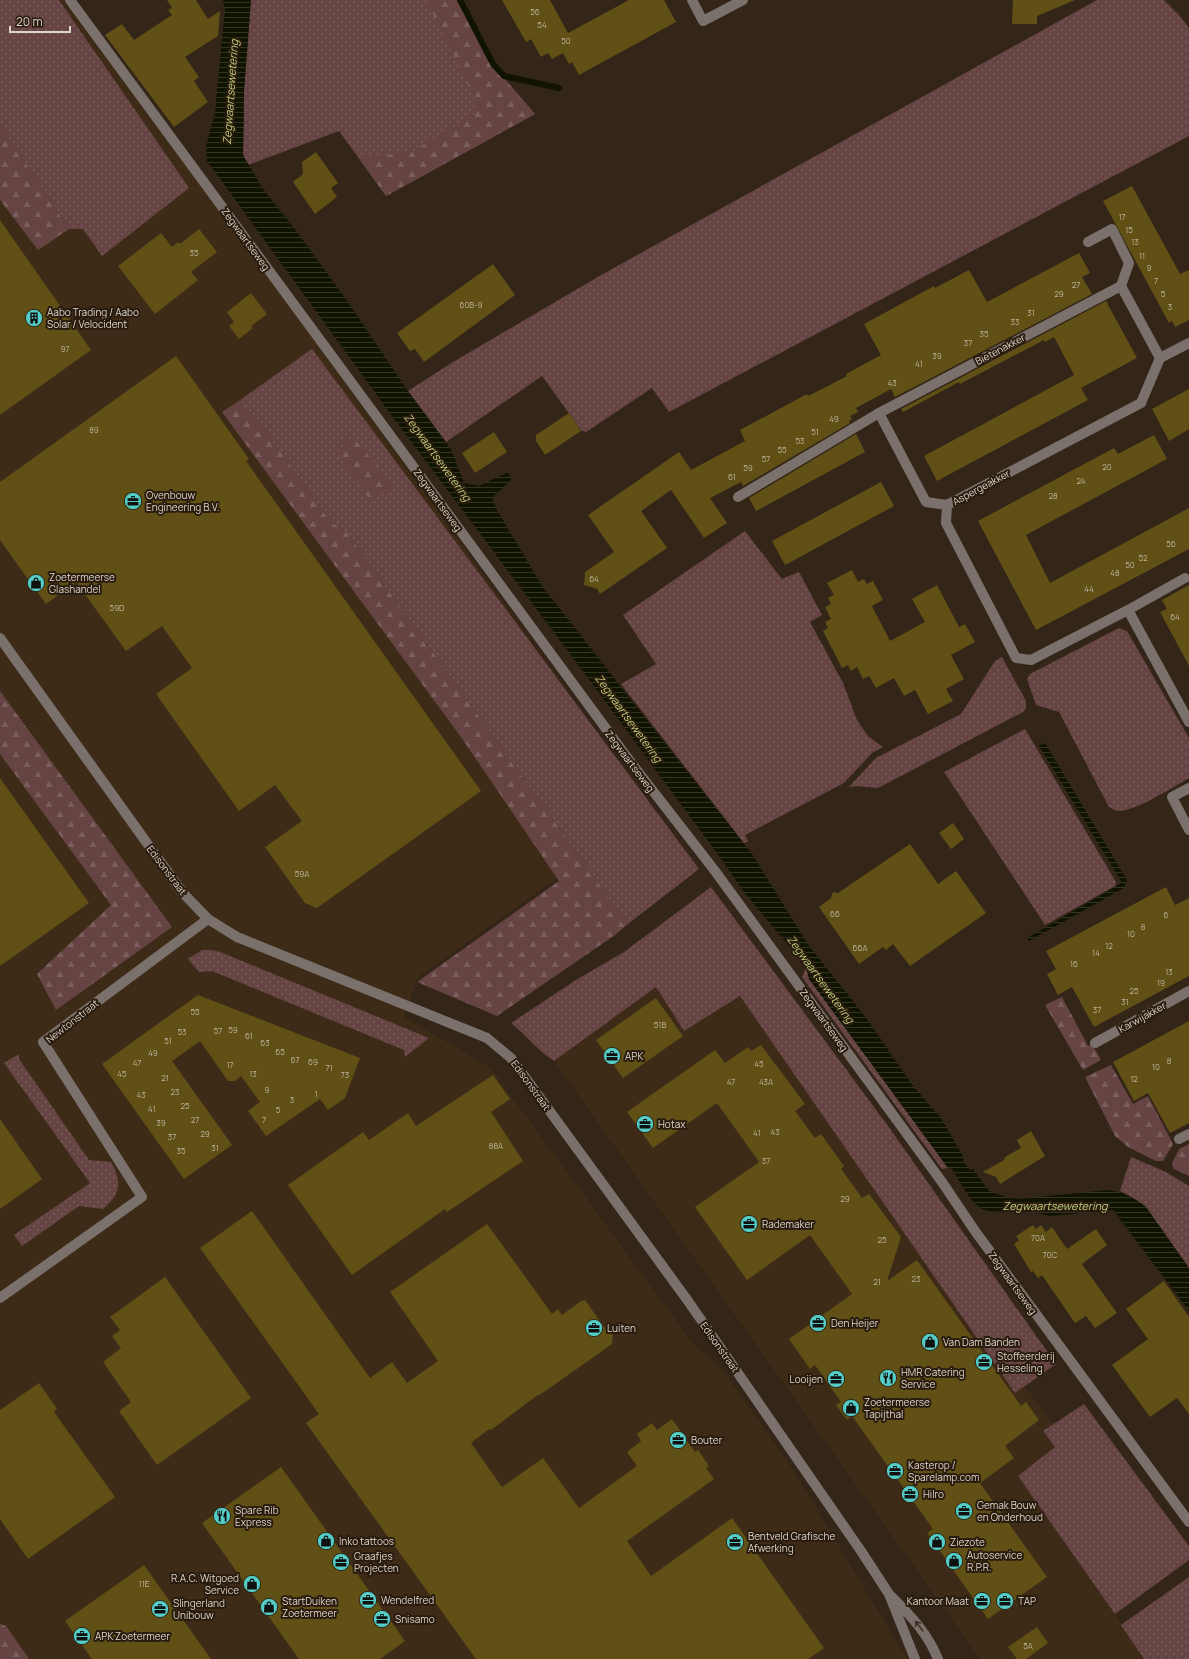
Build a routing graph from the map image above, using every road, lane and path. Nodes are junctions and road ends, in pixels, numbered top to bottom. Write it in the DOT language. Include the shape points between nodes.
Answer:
graph roads {
  1 [pos="70,0"];
  2 [pos="692,0"];
  3 [pos="743,0"];
  4 [pos="1088,242"];
  5 [pos="1121,286"];
  6 [pos="1189,343"];
  7 [pos="1160,358"];
  8 [pos="879,413"];
  9 [pos="738,497"];
  10 [pos="947,505"];
  11 [pos="1185,578"];
  12 [pos="1128,610"];
  13 [pos="0,638"];
  14 [pos="1189,722"];
  15 [pos="1189,788"];
  16 [pos="1189,830"];
  17 [pos="208,919"];
  18 [pos="1189,991"];
  19 [pos="1095,1043"];
  20 [pos="1189,1134"];
  21 [pos="1179,1139"];
  22 [pos="0,1298"];
  23 [pos="1189,1522"];
  24 [pos="889,1594"];
  25 [pos="914,1659"];
  26 [pos="938,1659"];
  1 -- 23 [label="street, Zegwaartseweg" via="627,758 715,871 942,1182 979,1237"];
  2 -- 3 [label="street" via="704,21"];
  4 -- 5 [label="street" via="1112,228 1129,263"];
  5 -- 7 [label="street"];
  5 -- 8 [label="street, Bietenakker"];
  6 -- 7 [label="street"];
  7 -- 10 [label="street, Aspergeakker" via="1141,404"];
  8 -- 9 [label="street, Bietenakker"];
  8 -- 10 [label="street" via="926,502"];
  10 -- 12 [label="street, Aspergeakker" via="946,523 1016,658 1031,660"];
  11 -- 12 [label="street, Aspergeakker"];
  12 -- 14 [label="street"];
  13 -- 17 [label="street, Edisonstraat" via="182,892"];
  15 -- 16 [label="street" via="1172,797"];
  17 -- 22 [label="street, Newtonstraat" via="43,1042 142,1197"];
  17 -- 24 [label="street, Edisonstraat" via="237,937 487,1038 511,1058 688,1301"];
  18 -- 19 [label="street, Karwijakker"];
  20 -- 21 [label="street"];
  24 -- 25 [label="street, Edisonstraat"];
  26 -- 24 [label="street, Edisonstraat, one-way" via="932,1643 911,1616"];
}
